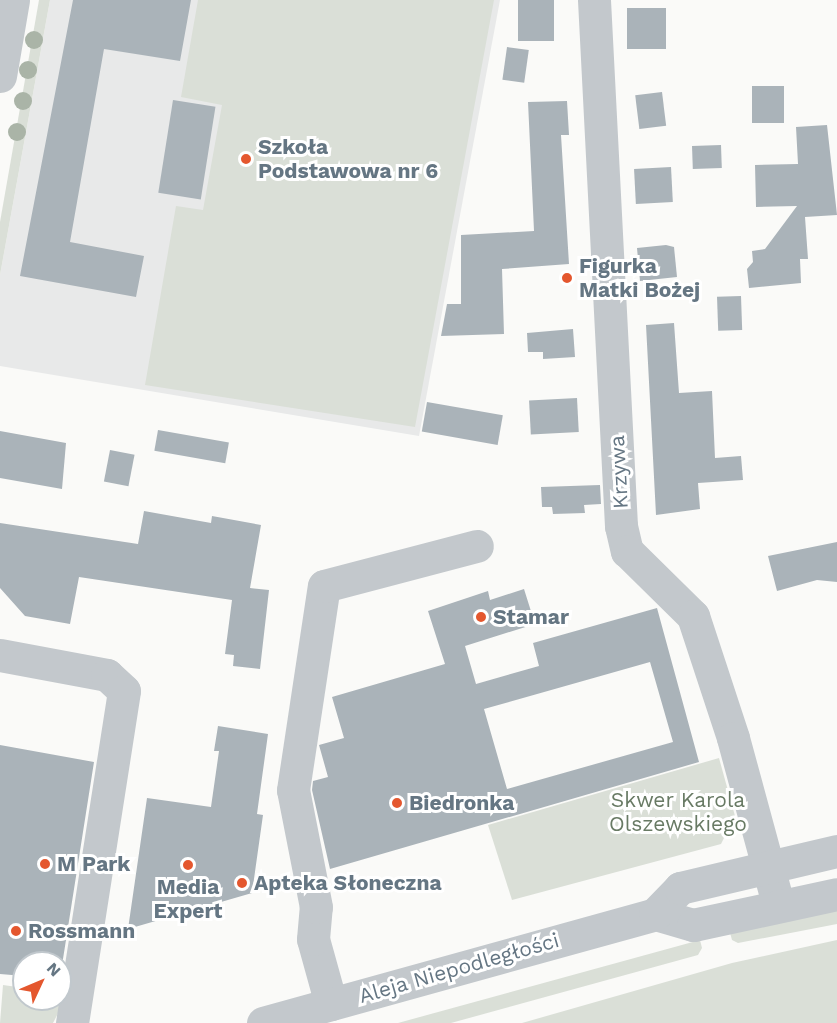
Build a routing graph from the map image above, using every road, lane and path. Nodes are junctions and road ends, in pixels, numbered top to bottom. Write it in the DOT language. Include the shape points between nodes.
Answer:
graph roads {
  1 [pos="13,0"];
  2 [pos="594,0"];
  3 [pos="0,76"];
  4 [pos="477,546"];
  5 [pos="0,655"];
  6 [pos="837,851"];
  7 [pos="770,865"];
  8 [pos="837,894"];
  9 [pos="778,904"];
  10 [pos="655,914"];
  11 [pos="331,1004"];
  12 [pos="72,1023"];
  13 [pos="263,1023"];
  1 -- 3 [label="street"];
  2 -- 7 [label="street, Krzywa" via="621,526 627,551 693,616"];
  4 -- 11 [label="street" via="324,586 293,790 316,907 313,939"];
  5 -- 12 [label="street" via="107,675 124,691"];
  6 -- 7 [label="street"];
  7 -- 9 [label="street, Krzywa"];
  7 -- 10 [label="street" via="680,888"];
  8 -- 9 [label="street"];
  9 -- 10 [label="street" via="693,925"];
  10 -- 11 [label="street, Aleja Niepodległości"];
  11 -- 13 [label="street, Aleja Niepodległości"];
}
